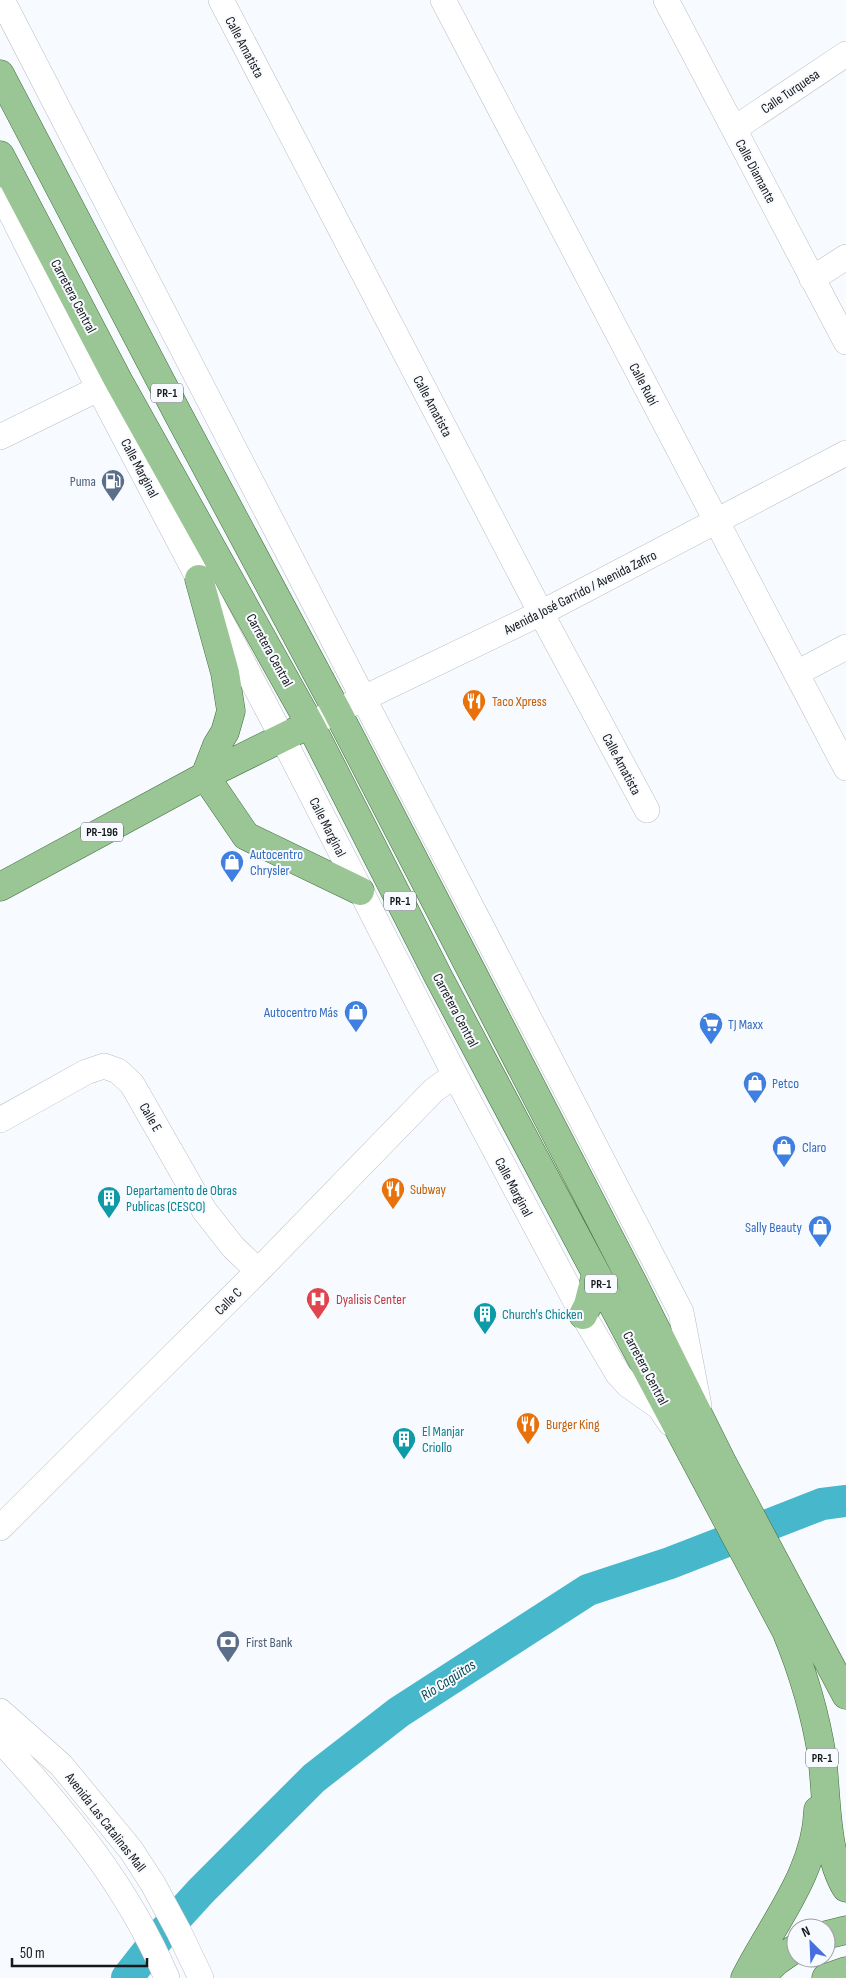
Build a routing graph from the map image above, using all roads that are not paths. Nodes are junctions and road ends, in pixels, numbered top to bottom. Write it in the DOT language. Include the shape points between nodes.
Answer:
graph roads {
  1 [pos="2,0"];
  2 [pos="221,0"];
  3 [pos="443,0"];
  4 [pos="666,0"];
  5 [pos="846,54"];
  6 [pos="0,74"];
  7 [pos="734,129"];
  8 [pos="0,155"];
  9 [pos="846,257"];
  10 [pos="812,279"];
  11 [pos="846,342"];
  12 [pos="108,384"];
  13 [pos="0,437"];
  14 [pos="846,453"];
  15 [pos="226,504"];
  16 [pos="716,522"];
  17 [pos="199,579"];
  18 [pos="541,614"];
  19 [pos="846,647"];
  20 [pos="797,674"];
  21 [pos="364,699"];
  22 [pos="337,711"];
  23 [pos="310,724"];
  24 [pos="282,737"];
  25 [pos="846,768"];
  26 [pos="205,776"];
  27 [pos="648,810"];
  28 [pos="0,887"];
  29 [pos="360,891"];
  30 [pos="485,933"];
  31 [pos="458,947"];
  32 [pos="454,1075"];
  33 [pos="0,1120"];
  34 [pos="258,1271"];
  35 [pos="596,1274"];
  36 [pos="583,1315"];
  37 [pos="701,1419"];
  38 [pos="704,1460"];
  39 [pos="0,1528"];
  40 [pos="796,1625"];
  41 [pos="846,1695"];
  42 [pos="0,1711"];
  43 [pos="0,1740"];
  44 [pos="822,1756"];
  45 [pos="846,1888"];
  46 [pos="786,1955"];
  47 [pos="846,1971"];
  48 [pos="167,1978"];
  49 [pos="201,1978"];
  50 [pos="746,1978"];
  51 [pos="759,1978"];
  52 [pos="826,1978"];
  1 -- 21 [label="street"];
  2 -- 18 [label="street, Calle Amatista"];
  3 -- 16 [label="street, Calle Rubí"];
  4 -- 7 [label="street, Calle Diamante"];
  5 -- 7 [label="street, Calle Turquesa"];
  6 -- 15 [label="main road, Carretera Central / PR-1"];
  7 -- 10 [label="street, Calle Diamante"];
  8 -- 12 [label="main road, Carretera Central / PR-1"];
  9 -- 10 [label="street"];
  10 -- 11 [label="street, Calle Diamante"];
  12 -- 13 [label="street"];
  12 -- 15 [label="main road" via="137,375 188,472"];
  12 -- 17 [label="street, Calle Marginal"];
  12 -- 23 [label="main road, Carretera Central / PR-1"];
  14 -- 16 [label="street, Avenida José Garrido / Avenida Zafiro"];
  15 -- 22 [label="main road, Carretera Central / PR-1"];
  16 -- 18 [label="street, Avenida José Garrido / Avenida Zafiro"];
  16 -- 20 [label="street, Calle Rubí"];
  17 -- 24 [label="street, Calle Marginal"];
  17 -- 26 [label="main road" via="225,673 231,711"];
  18 -- 21 [label="street, Avenida José Garrido / Avenida Zafiro"];
  18 -- 27 [label="street, Calle Amatista"];
  19 -- 20 [label="street"];
  20 -- 25 [label="street, Calle Rubí"];
  21 -- 22 [label="street, Avenida José Garrido / Avenida Zafiro"];
  21 -- 30 [label="street"];
  22 -- 23 [label="street, Avenida José Garrido / Avenida Zafiro"];
  22 -- 31 [label="main road, Carretera Central / PR-1"];
  23 -- 24 [label="main road, PR-196"];
  23 -- 35 [label="main road, Carretera Central / PR-1" via="438,976"];
  24 -- 26 [label="main road, PR-196"];
  24 -- 29 [label="street, Calle Marginal"];
  26 -- 28 [label="main road, PR-196"];
  26 -- 29 [label="main road" via="246,836"];
  29 -- 32 [label="street, Calle Marginal"];
  30 -- 31 [label="street"];
  30 -- 37 [label="street" via="681,1312"];
  31 -- 37 [label="main road, Carretera Central / PR-1"];
  32 -- 34 [label="street, Calle C" via="434,1090"];
  32 -- 36 [label="street, Calle Marginal"];
  33 -- 34 [label="street, Calle E" via="86,1072 104,1066 118,1071 132,1084 204,1210 233,1247"];
  34 -- 39 [label="street, Calle C"];
  35 -- 36 [label="main road"];
  35 -- 38 [label="main road, Carretera Central / PR-1"];
  36 -- 38 [label="street, Calle Marginal" via="618,1374 628,1385 659,1406"];
  37 -- 38 [label="main road, Carretera Central / PR-1"];
  38 -- 40 [label="main road, Carretera Central / PR-1"];
  40 -- 41 [label="main road, Carretera Central / PR-1"];
  40 -- 44 [label="main road, Carretera Central / PR-1"];
  42 -- 49 [label="street, Avenida Las Catalinas Mall" via="61,1765 131,1850 166,1908"];
  43 -- 48 [label="street, Avenida Las Catalinas Mall" via="60,1806 111,1875 140,1920"];
  44 -- 45 [label="main road, Carretera Central / PR-1" via="825,1800 835,1858"];
  44 -- 50 [label="main road" via="816,1837 810,1859"];
  46 -- 51 [label="main road"];
  47 -- 52 [label="main road"];
}
